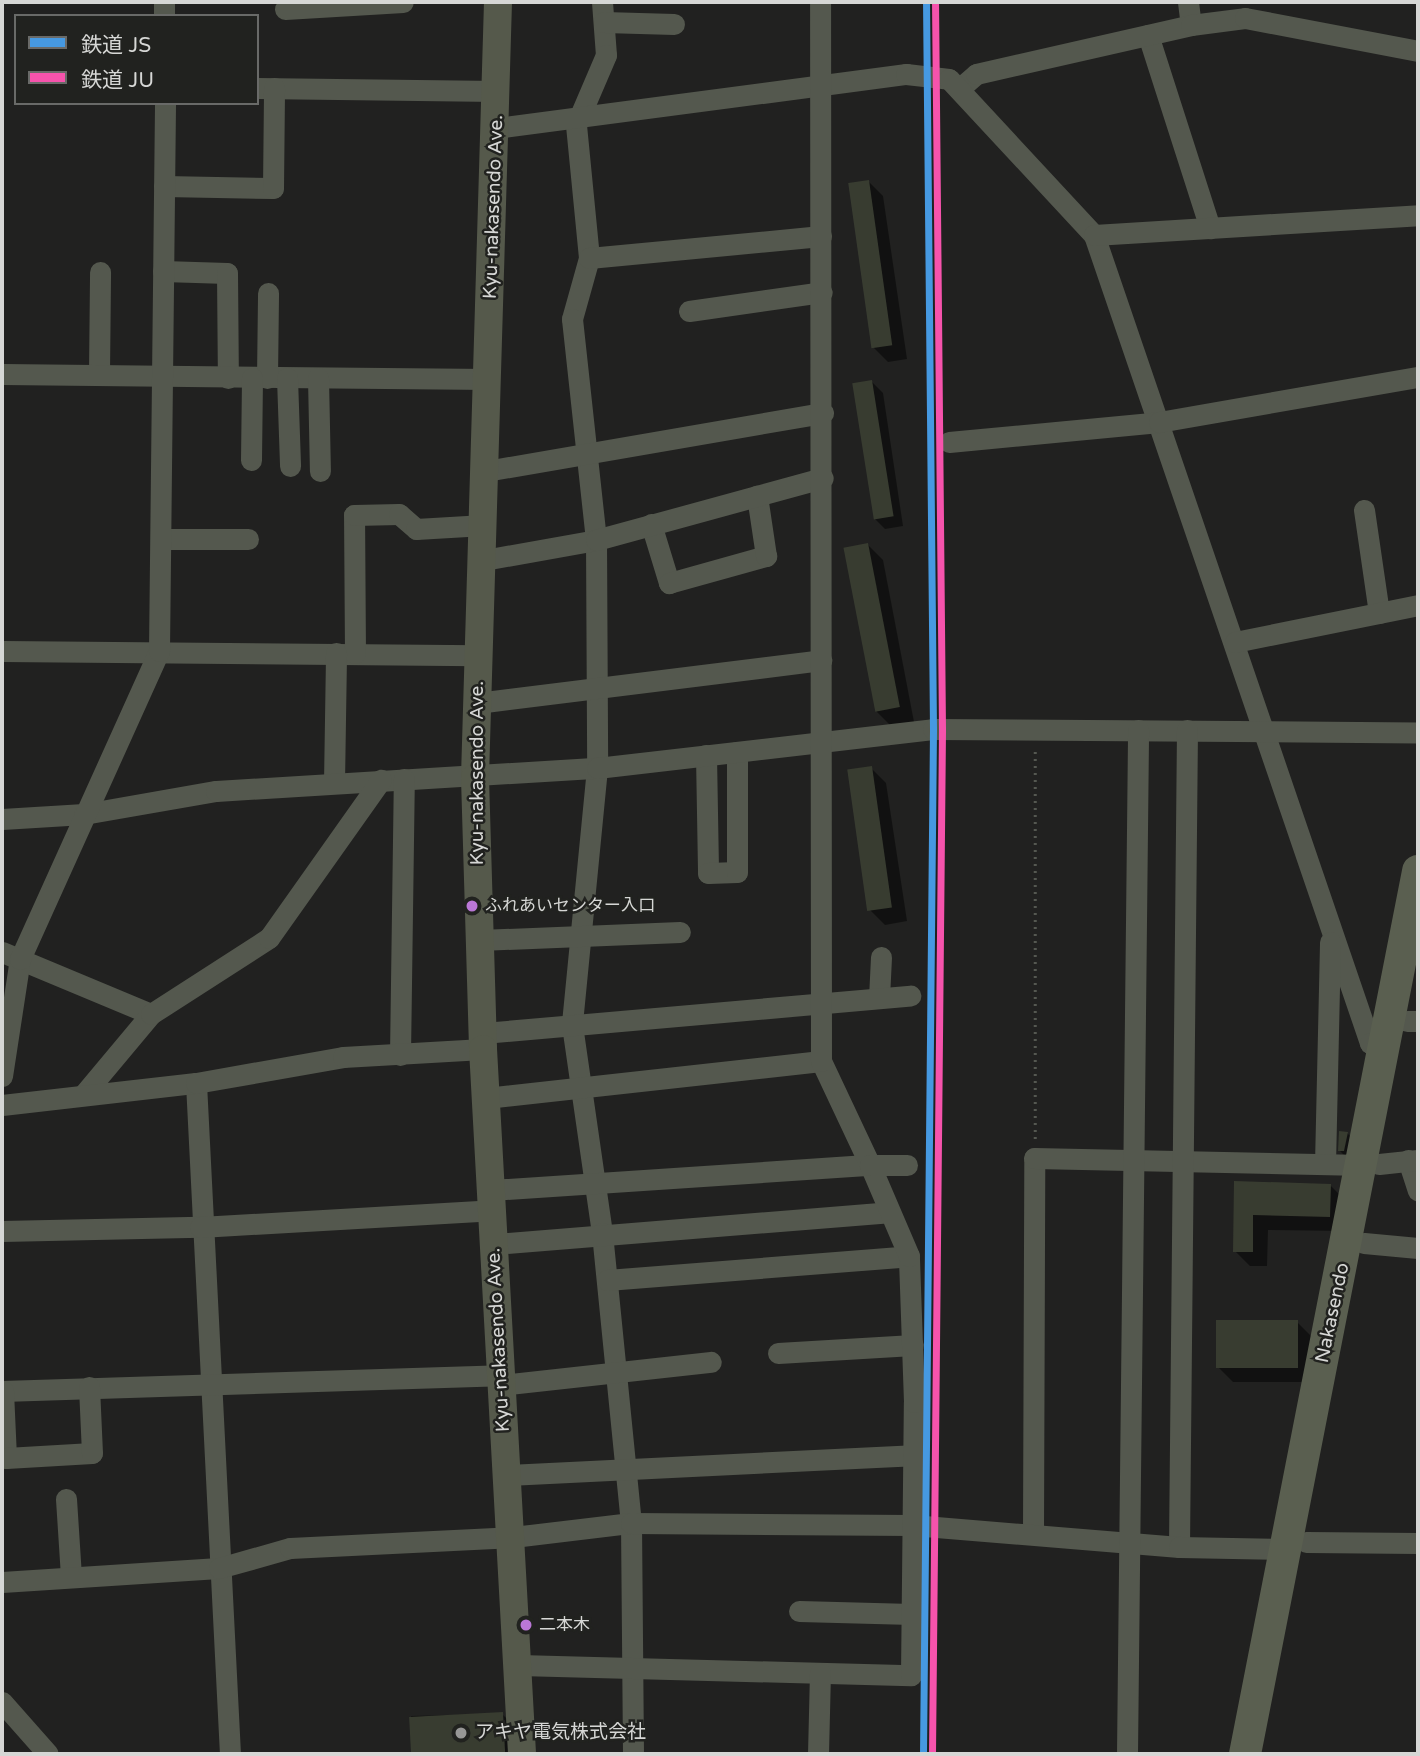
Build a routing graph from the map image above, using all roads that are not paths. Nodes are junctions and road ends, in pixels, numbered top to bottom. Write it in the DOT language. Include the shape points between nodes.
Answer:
graph roads {
  1 [pos="391,2"];
  2 [pos="498,2"];
  3 [pos="820,2"];
  4 [pos="1188,2"];
  5 [pos="335,4"];
  6 [pos="285,9"];
  7 [pos="603,12"];
  8 [pos="674,23"];
  9 [pos="1191,25"];
  10 [pos="1148,35"];
  11 [pos="1418,51"];
  12 [pos="820,86"];
  13 [pos="266,88"];
  14 [pos="959,89"];
  15 [pos="497,90"];
  16 [pos="165,105"];
  17 [pos="579,117"];
  18 [pos="496,128"];
  19 [pos="164,187"];
  20 [pos="1418,215"];
  21 [pos="1210,228"];
  22 [pos="1094,235"];
  23 [pos="821,236"];
  24 [pos="589,258"];
  25 [pos="163,271"];
  26 [pos="100,272"];
  27 [pos="822,292"];
  28 [pos="268,293"];
  29 [pos="689,311"];
  30 [pos="99,373"];
  31 [pos="2,374"];
  32 [pos="162,377"];
  33 [pos="1418,377"];
  34 [pos="228,378"];
  35 [pos="269,378"];
  36 [pos="318,378"];
  37 [pos="489,379"];
  38 [pos="823,413"];
  39 [pos="1159,422"];
  40 [pos="949,442"];
  41 [pos="586,456"];
  42 [pos="251,460"];
  43 [pos="290,466"];
  44 [pos="320,471"];
  45 [pos="486,471"];
  46 [pos="823,478"];
  47 [pos="757,496"];
  48 [pos="1364,510"];
  49 [pos="651,524"];
  50 [pos="484,525"];
  51 [pos="160,539"];
  52 [pos="248,539"];
  53 [pos="596,540"];
  54 [pos="484,560"];
  55 [pos="1418,605"];
  56 [pos="1379,613"];
  57 [pos="1235,642"];
  58 [pos="159,651"];
  59 [pos="2,652"];
  60 [pos="346,653"];
  61 [pos="478,654"];
  62 [pos="821,660"];
  63 [pos="595,689"];
  64 [pos="477,704"];
  65 [pos="1138,730"];
  66 [pos="1187,730"];
  67 [pos="1418,732"];
  68 [pos="1266,734"];
  69 [pos="823,742"];
  70 [pos="737,752"];
  71 [pos="706,755"];
  72 [pos="597,768"];
  73 [pos="475,778"];
  74 [pos="404,779"];
  75 [pos="381,780"];
  76 [pos="334,783"];
  77 [pos="84,814"];
  78 [pos="2,819"];
  79 [pos="1418,871"];
  80 [pos="1330,928"];
  81 [pos="680,932"];
  82 [pos="582,939"];
  83 [pos="480,940"];
  84 [pos="11,955"];
  85 [pos="881,957"];
  86 [pos="1418,961"];
  87 [pos="910,996"];
  88 [pos="879,998"];
  89 [pos="820,1004"];
  90 [pos="151,1014"];
  91 [pos="1412,1021"];
  92 [pos="572,1025"];
  93 [pos="483,1042"];
  94 [pos="1384,1049"];
  95 [pos="400,1055"];
  96 [pos="821,1061"];
  97 [pos="2,1076"];
  98 [pos="197,1083"];
  99 [pos="582,1090"];
  100 [pos="84,1094"];
  101 [pos="486,1098"];
  102 [pos="2,1105"];
  103 [pos="1133,1160"];
  104 [pos="1186,1161"];
  105 [pos="1392,1162"];
  106 [pos="1325,1164"];
  107 [pos="870,1165"];
  108 [pos="907,1165"];
  109 [pos="595,1184"];
  110 [pos="1418,1191"];
  111 [pos="491,1200"];
  112 [pos="889,1212"];
  113 [pos="200,1227"];
  114 [pos="2,1231"];
  115 [pos="602,1233"];
  116 [pos="1364,1243"];
  117 [pos="494,1244"];
  118 [pos="1418,1248"];
  119 [pos="909,1256"];
  120 [pos="607,1280"];
  121 [pos="913,1345"];
  122 [pos="778,1353"];
  123 [pos="711,1362"];
  124 [pos="616,1375"];
  125 [pos="501,1380"];
  126 [pos="210,1383"];
  127 [pos="89,1387"];
  128 [pos="2,1391"];
  129 [pos="913,1455"];
  130 [pos="625,1468"];
  131 [pos="508,1475"];
  132 [pos="66,1499"];
  133 [pos="631,1523"];
  134 [pos="912,1525"];
  135 [pos="1032,1534"];
  136 [pos="513,1537"];
  137 [pos="1128,1541"];
  138 [pos="1418,1543"];
  139 [pos="1295,1546"];
  140 [pos="1180,1547"];
  141 [pos="219,1568"];
  142 [pos="71,1577"];
  143 [pos="2,1582"];
  144 [pos="799,1611"];
  145 [pos="912,1614"];
  146 [pos="519,1665"];
  147 [pos="633,1670"];
  148 [pos="820,1673"];
  149 [pos="2,1702"];
  150 [pos="48,1754"];
  151 [pos="230,1754"];
  152 [pos="522,1754"];
  153 [pos="632,1754"];
  154 [pos="818,1754"];
  155 [pos="1126,1754"];
  156 [pos="1245,1754"];
  157 [pos="1266,1754"];
  1 -- 5 [label="street"];
  2 -- 15 [label="main road, Kyu-nakasendo Ave."];
  3 -- 12 [label="street"];
  4 -- 9 [label="street"];
  5 -- 6 [label="street"];
  7 -- 8 [label="street"];
  7 -- 17 [label="street" via="606,55"];
  9 -- 10 [label="street"];
  9 -- 11 [label="street" via="1245,18"];
  10 -- 14 [label="street" via="976,74"];
  10 -- 21 [label="street"];
  12 -- 14 [label="street" via="926,73 945,76"];
  12 -- 17 [label="street"];
  12 -- 23 [label="street"];
  13 -- 15 [label="street"];
  13 -- 19 [label="street" via="273,188"];
  14 -- 22 [label="street"];
  15 -- 18 [label="main road, Kyu-nakasendo Ave."];
  16 -- 19 [label="street"];
  17 -- 18 [label="street"];
  17 -- 24 [label="street" via="576,125"];
  18 -- 37 [label="main road, Kyu-nakasendo Ave."];
  19 -- 25 [label="street"];
  20 -- 21 [label="street"];
  21 -- 22 [label="street"];
  22 -- 39 [label="street"];
  23 -- 24 [label="street"];
  23 -- 27 [label="street"];
  24 -- 41 [label="street" via="572,319"];
  25 -- 32 [label="street"];
  25 -- 34 [label="street" via="227,273"];
  26 -- 30 [label="street"];
  27 -- 29 [label="street"];
  27 -- 38 [label="street"];
  28 -- 35 [label="street"];
  30 -- 31 [label="street"];
  30 -- 32 [label="street"];
  32 -- 34 [label="street"];
  32 -- 51 [label="street"];
  33 -- 39 [label="street"];
  34 -- 35 [label="street"];
  35 -- 36 [label="street"];
  35 -- 42 [label="street"];
  35 -- 43 [label="street"];
  36 -- 37 [label="street"];
  36 -- 44 [label="street"];
  37 -- 45 [label="main road, Kyu-nakasendo Ave."];
  38 -- 41 [label="street"];
  38 -- 46 [label="street"];
  39 -- 40 [label="street"];
  39 -- 57 [label="street"];
  41 -- 45 [label="street"];
  41 -- 53 [label="street"];
  45 -- 50 [label="main road, Kyu-nakasendo Ave."];
  46 -- 47 [label="street"];
  46 -- 62 [label="street"];
  47 -- 49 [label="street"];
  47 -- 49 [label="street" via="766,556 668,583"];
  48 -- 56 [label="street"];
  49 -- 53 [label="street"];
  50 -- 54 [label="main road, Kyu-nakasendo Ave."];
  50 -- 60 [label="street" via="415,529 398,514 354,515"];
  51 -- 52 [label="street"];
  51 -- 58 [label="street"];
  53 -- 54 [label="street"];
  53 -- 63 [label="street"];
  54 -- 61 [label="main road, Kyu-nakasendo Ave."];
  55 -- 56 [label="street"];
  56 -- 57 [label="street"];
  57 -- 68 [label="street"];
  58 -- 59 [label="street"];
  58 -- 60 [label="street"];
  58 -- 77 [label="street"];
  60 -- 61 [label="street"];
  60 -- 76 [label="street"];
  61 -- 64 [label="main road, Kyu-nakasendo Ave."];
  62 -- 63 [label="street"];
  62 -- 69 [label="street"];
  63 -- 64 [label="street"];
  63 -- 72 [label="street"];
  64 -- 73 [label="main road, Kyu-nakasendo Ave."];
  65 -- 66 [label="street"];
  65 -- 69 [label="street" via="933,729"];
  65 -- 103 [label="street"];
  66 -- 68 [label="street"];
  66 -- 104 [label="street"];
  67 -- 68 [label="street"];
  68 -- 80 [label="street"];
  69 -- 70 [label="street"];
  69 -- 89 [label="street"];
  70 -- 71 [label="street"];
  70 -- 71 [label="street" via="737,872 708,873"];
  71 -- 72 [label="street"];
  72 -- 73 [label="street"];
  72 -- 82 [label="street"];
  73 -- 74 [label="street"];
  73 -- 83 [label="main road, Kyu-nakasendo Ave."];
  74 -- 75 [label="street"];
  74 -- 95 [label="street"];
  75 -- 76 [label="street"];
  75 -- 90 [label="street" via="269,938"];
  76 -- 77 [label="street" via="216,791"];
  77 -- 78 [label="street"];
  77 -- 84 [label="street"];
  79 -- 94 [label="highway, Nakasendo"];
  80 -- 94 [label="street" via="1370,1043"];
  80 -- 106 [label="street"];
  81 -- 82 [label="street"];
  82 -- 83 [label="street"];
  82 -- 92 [label="street"];
  83 -- 93 [label="main road, Kyu-nakasendo Ave."];
  84 -- 90 [label="street"];
  84 -- 97 [label="street"];
  85 -- 88 [label="street"];
  86 -- 91 [label="highway, Nakasendo"];
  87 -- 88 [label="street"];
  88 -- 89 [label="street"];
  89 -- 92 [label="street"];
  89 -- 96 [label="street"];
  90 -- 100 [label="street"];
  91 -- 105 [label="highway, Nakasendo"];
  92 -- 93 [label="street"];
  92 -- 99 [label="street"];
  93 -- 95 [label="street"];
  93 -- 101 [label="main road, Kyu-nakasendo Ave."];
  94 -- 105 [label="highway, Nakasendo"];
  95 -- 98 [label="street" via="342,1057"];
  96 -- 99 [label="street"];
  96 -- 107 [label="street"];
  98 -- 100 [label="street"];
  98 -- 113 [label="street"];
  99 -- 101 [label="street"];
  99 -- 109 [label="street"];
  100 -- 102 [label="street"];
  101 -- 111 [label="main road, Kyu-nakasendo Ave."];
  103 -- 104 [label="street"];
  103 -- 135 [label="street" via="1034,1158"];
  103 -- 137 [label="street"];
  104 -- 106 [label="street"];
  104 -- 140 [label="street"];
  105 -- 106 [label="street"];
  105 -- 110 [label="street"];
  105 -- 116 [label="highway, Nakasendo"];
  105 -- 139 [label="highway, Nakasendo"];
  107 -- 108 [label="street"];
  107 -- 109 [label="street"];
  107 -- 112 [label="street"];
  109 -- 111 [label="street"];
  109 -- 115 [label="street"];
  111 -- 113 [label="street"];
  111 -- 117 [label="main road, Kyu-nakasendo Ave."];
  112 -- 115 [label="street"];
  112 -- 119 [label="street"];
  113 -- 114 [label="street"];
  113 -- 126 [label="street"];
  115 -- 117 [label="street"];
  115 -- 120 [label="street"];
  116 -- 118 [label="street"];
  116 -- 139 [label="highway, Nakasendo"];
  117 -- 125 [label="main road, Kyu-nakasendo Ave."];
  119 -- 120 [label="street"];
  119 -- 121 [label="street"];
  120 -- 124 [label="street"];
  121 -- 122 [label="street"];
  121 -- 129 [label="street"];
  123 -- 124 [label="street"];
  124 -- 125 [label="street"];
  124 -- 130 [label="street"];
  125 -- 126 [label="street"];
  125 -- 131 [label="main road, Kyu-nakasendo Ave."];
  126 -- 127 [label="street"];
  126 -- 141 [label="street"];
  127 -- 128 [label="street"];
  127 -- 128 [label="street" via="92,1453 6,1458"];
  129 -- 130 [label="street"];
  129 -- 134 [label="street"];
  130 -- 131 [label="street"];
  130 -- 133 [label="street"];
  131 -- 136 [label="main road, Kyu-nakasendo Ave."];
  132 -- 142 [label="street"];
  133 -- 134 [label="street"];
  133 -- 136 [label="street"];
  133 -- 147 [label="street"];
  134 -- 135 [label="street"];
  134 -- 145 [label="street"];
  135 -- 137 [label="street"];
  136 -- 141 [label="street" via="290,1548"];
  136 -- 146 [label="main road, Kyu-nakasendo Ave."];
  137 -- 140 [label="street"];
  137 -- 155 [label="street"];
  138 -- 139 [label="street"];
  139 -- 140 [label="street"];
  139 -- 156 [label="highway, Nakasendo"];
  139 -- 157 [label="highway, Nakasendo"];
  141 -- 142 [label="street"];
  141 -- 151 [label="street"];
  142 -- 143 [label="street"];
  144 -- 145 [label="street"];
  145 -- 148 [label="street" via="911,1675"];
  146 -- 147 [label="street"];
  146 -- 152 [label="main road, Kyu-nakasendo Ave."];
  147 -- 148 [label="street"];
  147 -- 153 [label="street"];
  148 -- 154 [label="street"];
  149 -- 150 [label="street"];
}
